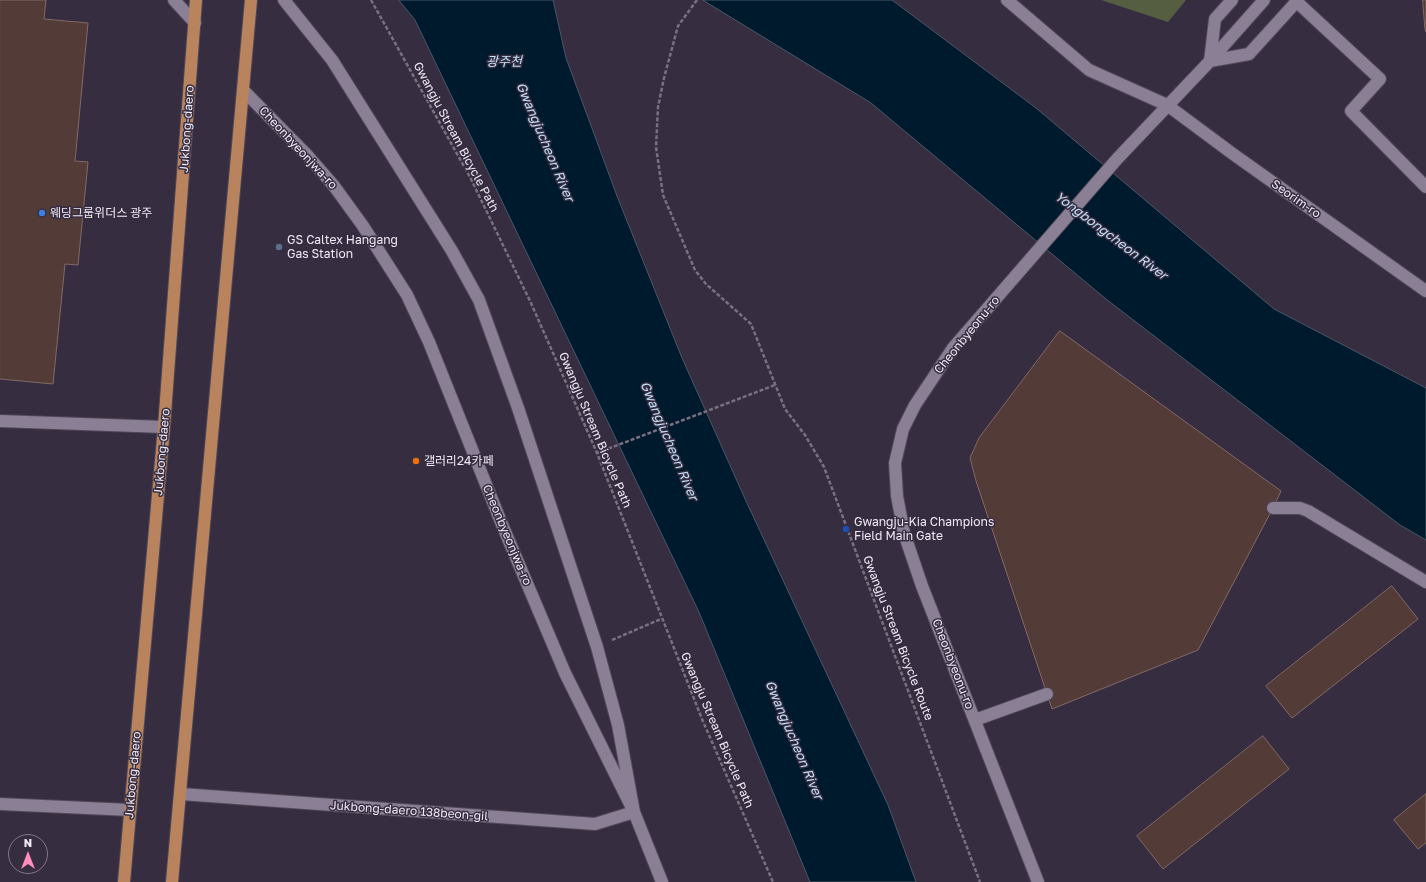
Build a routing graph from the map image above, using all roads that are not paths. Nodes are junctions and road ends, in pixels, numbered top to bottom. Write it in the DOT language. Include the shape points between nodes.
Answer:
graph roads {
  1 [pos="174,0"];
  2 [pos="196,0"];
  3 [pos="251,0"];
  4 [pos="284,0"];
  5 [pos="1006,0"];
  6 [pos="1232,0"];
  7 [pos="1264,0"];
  8 [pos="1298,1"];
  9 [pos="194,22"];
  10 [pos="1210,61"];
  11 [pos="243,90"];
  12 [pos="1167,105"];
  13 [pos="1426,187"];
  14 [pos="1426,291"];
  15 [pos="0,421"];
  16 [pos="164,427"];
  17 [pos="1273,508"];
  18 [pos="1426,582"];
  19 [pos="1047,694"];
  20 [pos="975,720"];
  21 [pos="181,794"];
  22 [pos="0,804"];
  23 [pos="130,810"];
  24 [pos="634,812"];
  25 [pos="124,882"];
  26 [pos="172,882"];
  27 [pos="662,882"];
  28 [pos="1038,882"];
  1 -- 9 [label="street"];
  2 -- 9 [label="main road, Jukbong-daero"];
  3 -- 11 [label="main road"];
  4 -- 24 [label="street" via="332,60 452,251 479,300 518,408 597,647 618,725"];
  5 -- 12 [label="street" via="1089,70"];
  6 -- 10 [label="street" via="1215,20"];
  7 -- 10 [label="street, Cheonbyeonu-ro"];
  8 -- 10 [label="street" via="1249,54"];
  8 -- 13 [label="street" via="1380,79 1351,111"];
  9 -- 16 [label="main road, Jukbong-daero"];
  10 -- 12 [label="street, Cheonbyeonu-ro"];
  11 -- 21 [label="main road"];
  11 -- 24 [label="street, Cheonbyeonjwa-ro" via="334,186 364,226 406,296 429,342 565,673"];
  12 -- 14 [label="street, Seorim-ro"];
  12 -- 20 [label="street, Cheonbyeonu-ro" via="953,348 915,405 903,429 895,463 897,496 904,533"];
  15 -- 16 [label="street"];
  16 -- 23 [label="main road, Jukbong-daero"];
  17 -- 18 [label="street" via="1300,508 1308,511"];
  19 -- 20 [label="street"];
  20 -- 28 [label="street, Cheonbyeonu-ro"];
  21 -- 24 [label="street, Jukbong-daero 138beon-gil" via="595,824"];
  21 -- 26 [label="main road"];
  22 -- 23 [label="street"];
  23 -- 25 [label="main road, Jukbong-daero"];
  24 -- 27 [label="street, Cheonbyeonjwa-ro"];
}
